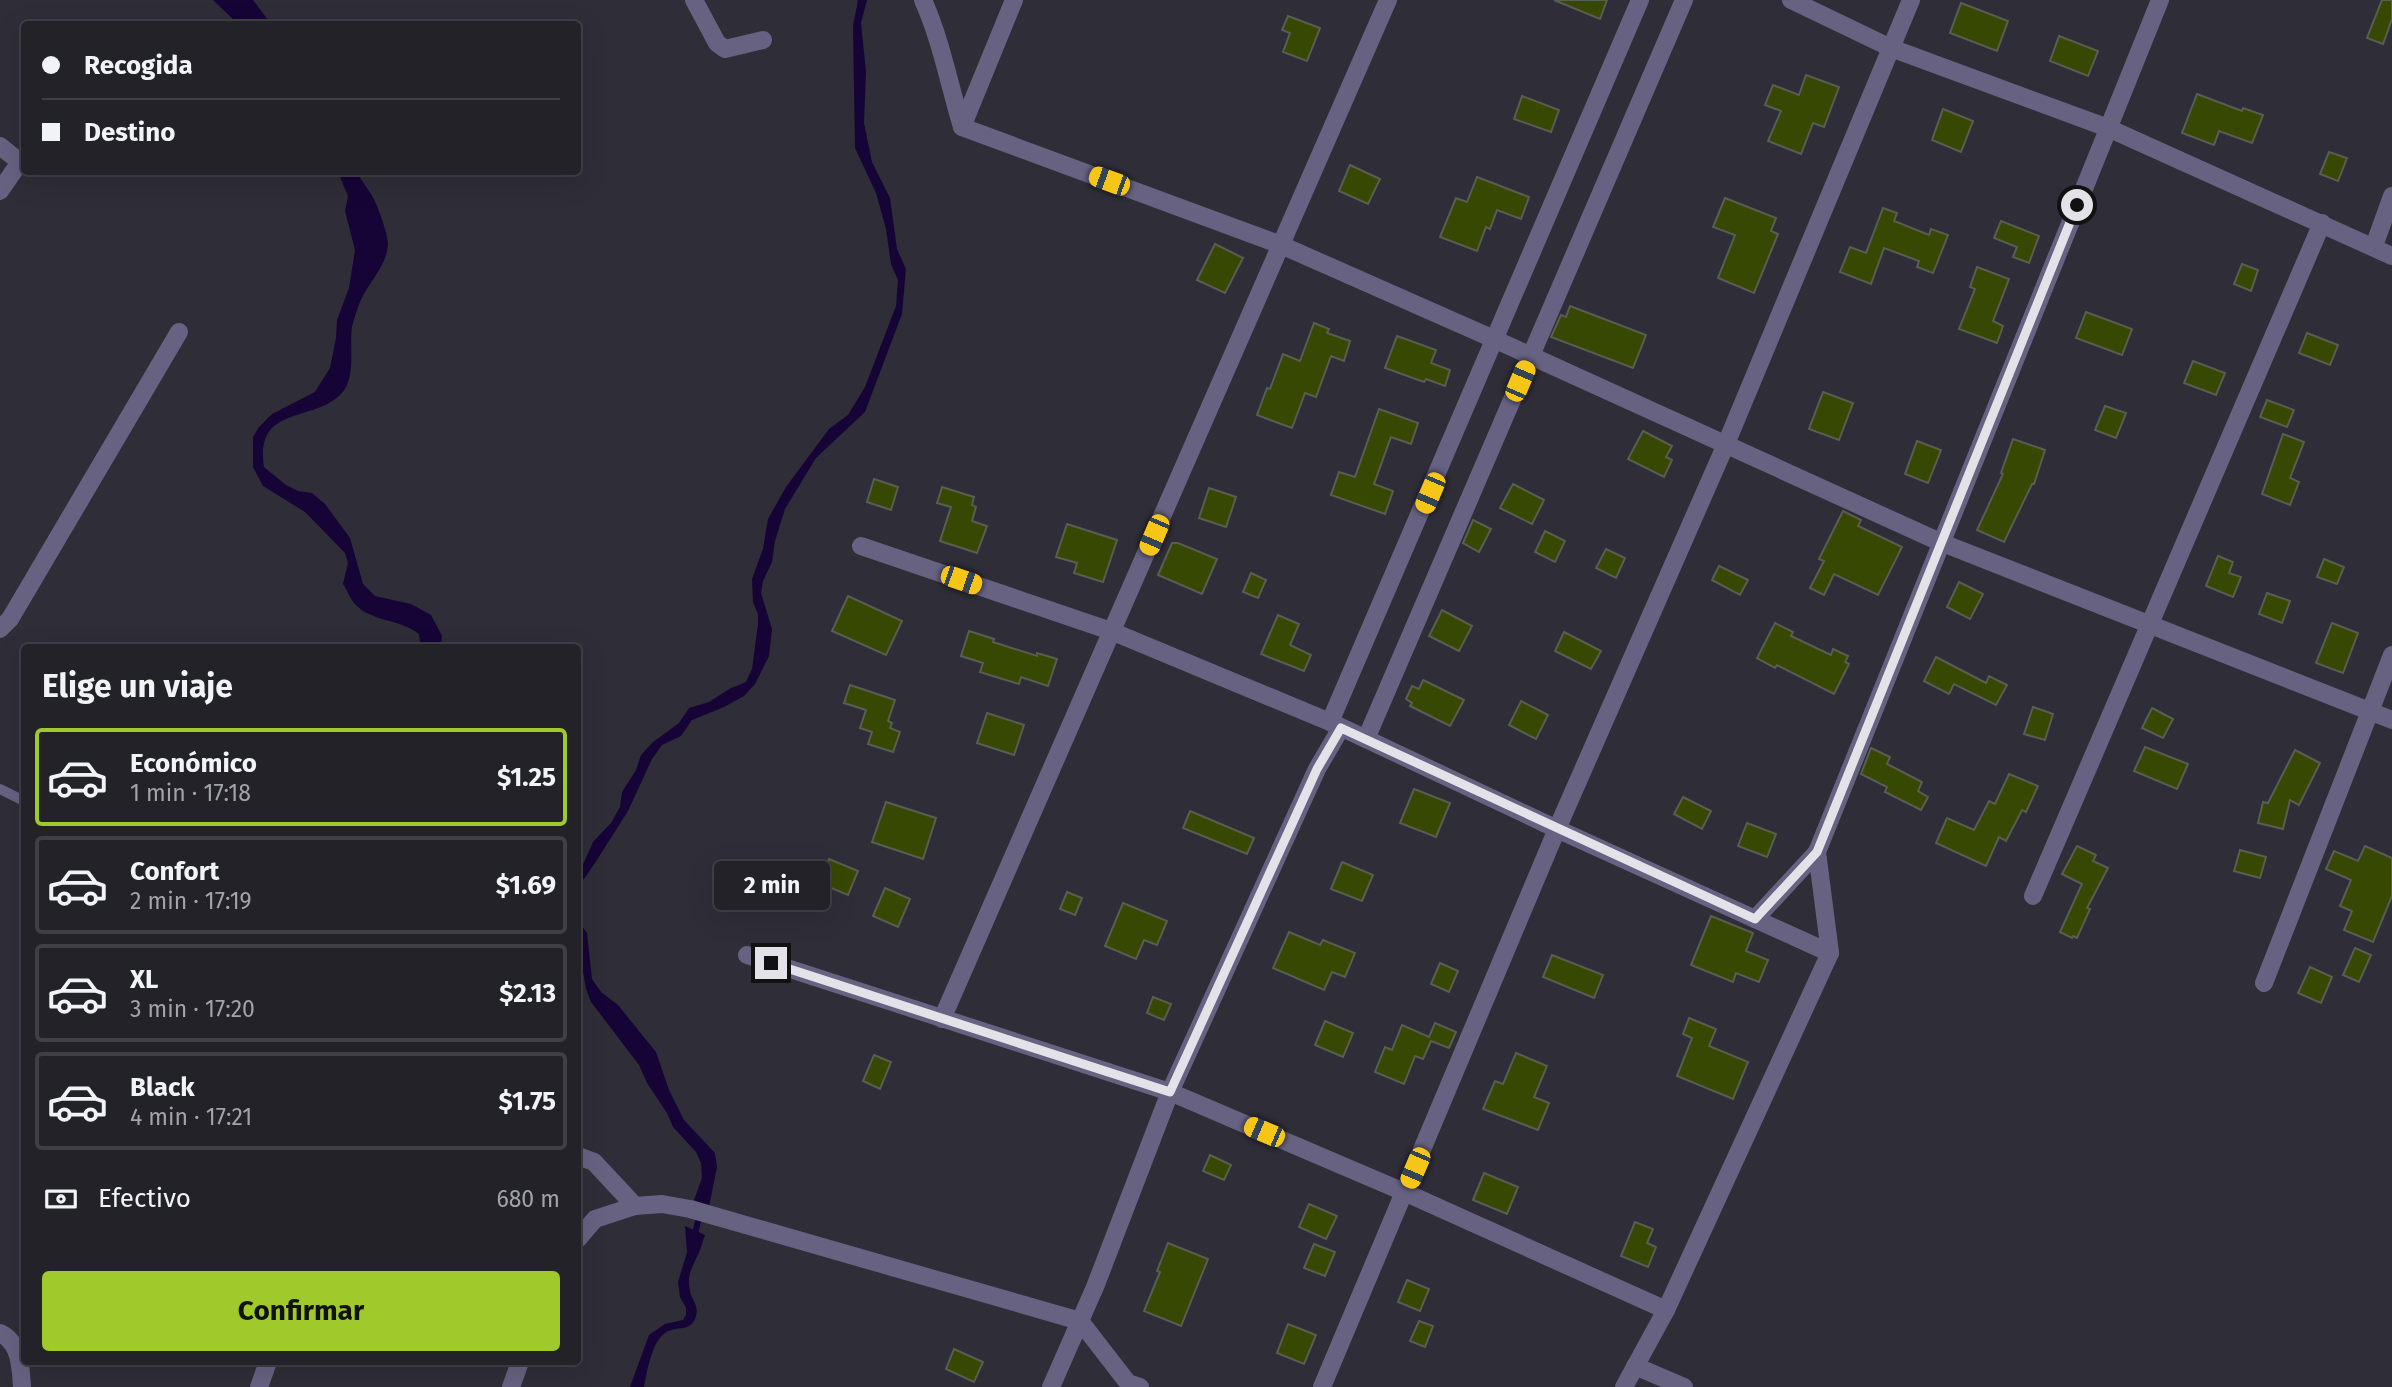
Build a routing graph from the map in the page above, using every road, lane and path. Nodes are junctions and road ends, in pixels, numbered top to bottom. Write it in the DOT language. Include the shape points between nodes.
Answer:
graph roads {
  1 [pos="694,0"];
  2 [pos="923,0"];
  3 [pos="1014,0"];
  4 [pos="1388,0"];
  5 [pos="1640,0"];
  6 [pos="1684,0"];
  7 [pos="1791,0"];
  8 [pos="1912,0"];
  9 [pos="2160,0"];
  10 [pos="764,40"];
  11 [pos="1891,48"];
  12 [pos="962,127"];
  13 [pos="2108,128"];
  14 [pos="0,146"];
  15 [pos="0,191"];
  16 [pos="2392,196"];
  17 [pos="2322,223"];
  18 [pos="1280,245"];
  19 [pos="2374,246"];
  20 [pos="2392,256"];
  21 [pos="179,332"];
  22 [pos="1496,340"];
  23 [pos="1531,356"];
  24 [pos="1726,444"];
  25 [pos="1940,542"];
  26 [pos="861,546"];
  27 [pos="2151,624"];
  28 [pos="0,629"];
  29 [pos="1111,631"];
  30 [pos="2392,655"];
  31 [pos="2370,711"];
  32 [pos="2392,720"];
  33 [pos="1336,725"];
  34 [pos="1366,739"];
  35 [pos="0,789"];
  36 [pos="21,800"];
  37 [pos="1557,829"];
  38 [pos="1817,852"];
  39 [pos="2033,897"];
  40 [pos="1755,919"];
  41 [pos="1830,953"];
  42 [pos="747,955"];
  43 [pos="2264,983"];
  44 [pos="942,1019"];
  45 [pos="1170,1092"];
  46 [pos="581,1157"];
  47 [pos="1404,1192"];
  48 [pos="635,1206"];
  49 [pos="581,1236"];
  50 [pos="1665,1310"];
  51 [pos="1080,1321"];
  52 [pos="0,1333"];
  53 [pos="267,1365"];
  54 [pos="519,1365"];
  55 [pos="1634,1366"];
  56 [pos="22,1387"];
  57 [pos="259,1387"];
  58 [pos="511,1387"];
  59 [pos="1051,1387"];
  60 [pos="1140,1387"];
  61 [pos="1322,1387"];
  62 [pos="1624,1387"];
  63 [pos="1684,1387"];
  1 -- 10 [label="street" via="717,43 725,49"];
  2 -- 12 [label="street" via="936,29"];
  3 -- 12 [label="street"];
  4 -- 18 [label="street"];
  5 -- 22 [label="street"];
  6 -- 23 [label="street"];
  7 -- 11 [label="street"];
  8 -- 11 [label="street"];
  9 -- 13 [label="street"];
  11 -- 13 [label="street"];
  11 -- 24 [label="street"];
  12 -- 18 [label="street"];
  13 -- 17 [label="street"];
  13 -- 25 [label="street"];
  14 -- 15 [label="street" via="20,162"];
  16 -- 19 [label="street"];
  17 -- 19 [label="street"];
  17 -- 27 [label="street"];
  18 -- 22 [label="street"];
  18 -- 29 [label="street"];
  19 -- 20 [label="street"];
  21 -- 28 [label="street"];
  22 -- 23 [label="street"];
  22 -- 33 [label="street"];
  23 -- 24 [label="street"];
  23 -- 34 [label="street"];
  24 -- 25 [label="street"];
  24 -- 37 [label="street"];
  25 -- 27 [label="street"];
  25 -- 38 [label="street"];
  26 -- 29 [label="street"];
  27 -- 31 [label="street"];
  27 -- 39 [label="street"];
  29 -- 33 [label="street"];
  29 -- 44 [label="street"];
  30 -- 31 [label="street"];
  31 -- 32 [label="street"];
  31 -- 43 [label="street"];
  33 -- 34 [label="street"];
  33 -- 45 [label="street"];
  34 -- 37 [label="street"];
  35 -- 36 [label="lane"];
  37 -- 40 [label="street"];
  37 -- 47 [label="street"];
  38 -- 40 [label="street"];
  38 -- 41 [label="street"];
  40 -- 41 [label="street"];
  41 -- 50 [label="street"];
  42 -- 44 [label="street"];
  44 -- 45 [label="street"];
  45 -- 47 [label="street"];
  45 -- 51 [label="street"];
  46 -- 48 [label="street" via="594,1162"];
  47 -- 50 [label="street"];
  47 -- 61 [label="street"];
  48 -- 49 [label="street" via="596,1219"];
  48 -- 51 [label="street" via="662,1204 698,1211"];
  50 -- 55 [label="street"];
  51 -- 59 [label="street"];
  51 -- 60 [label="street" via="1128,1383"];
  52 -- 56 [label="street" via="8,1336 20,1360"];
  53 -- 57 [label="street"];
  54 -- 58 [label="street"];
  55 -- 62 [label="street"];
  55 -- 63 [label="street"];
}
